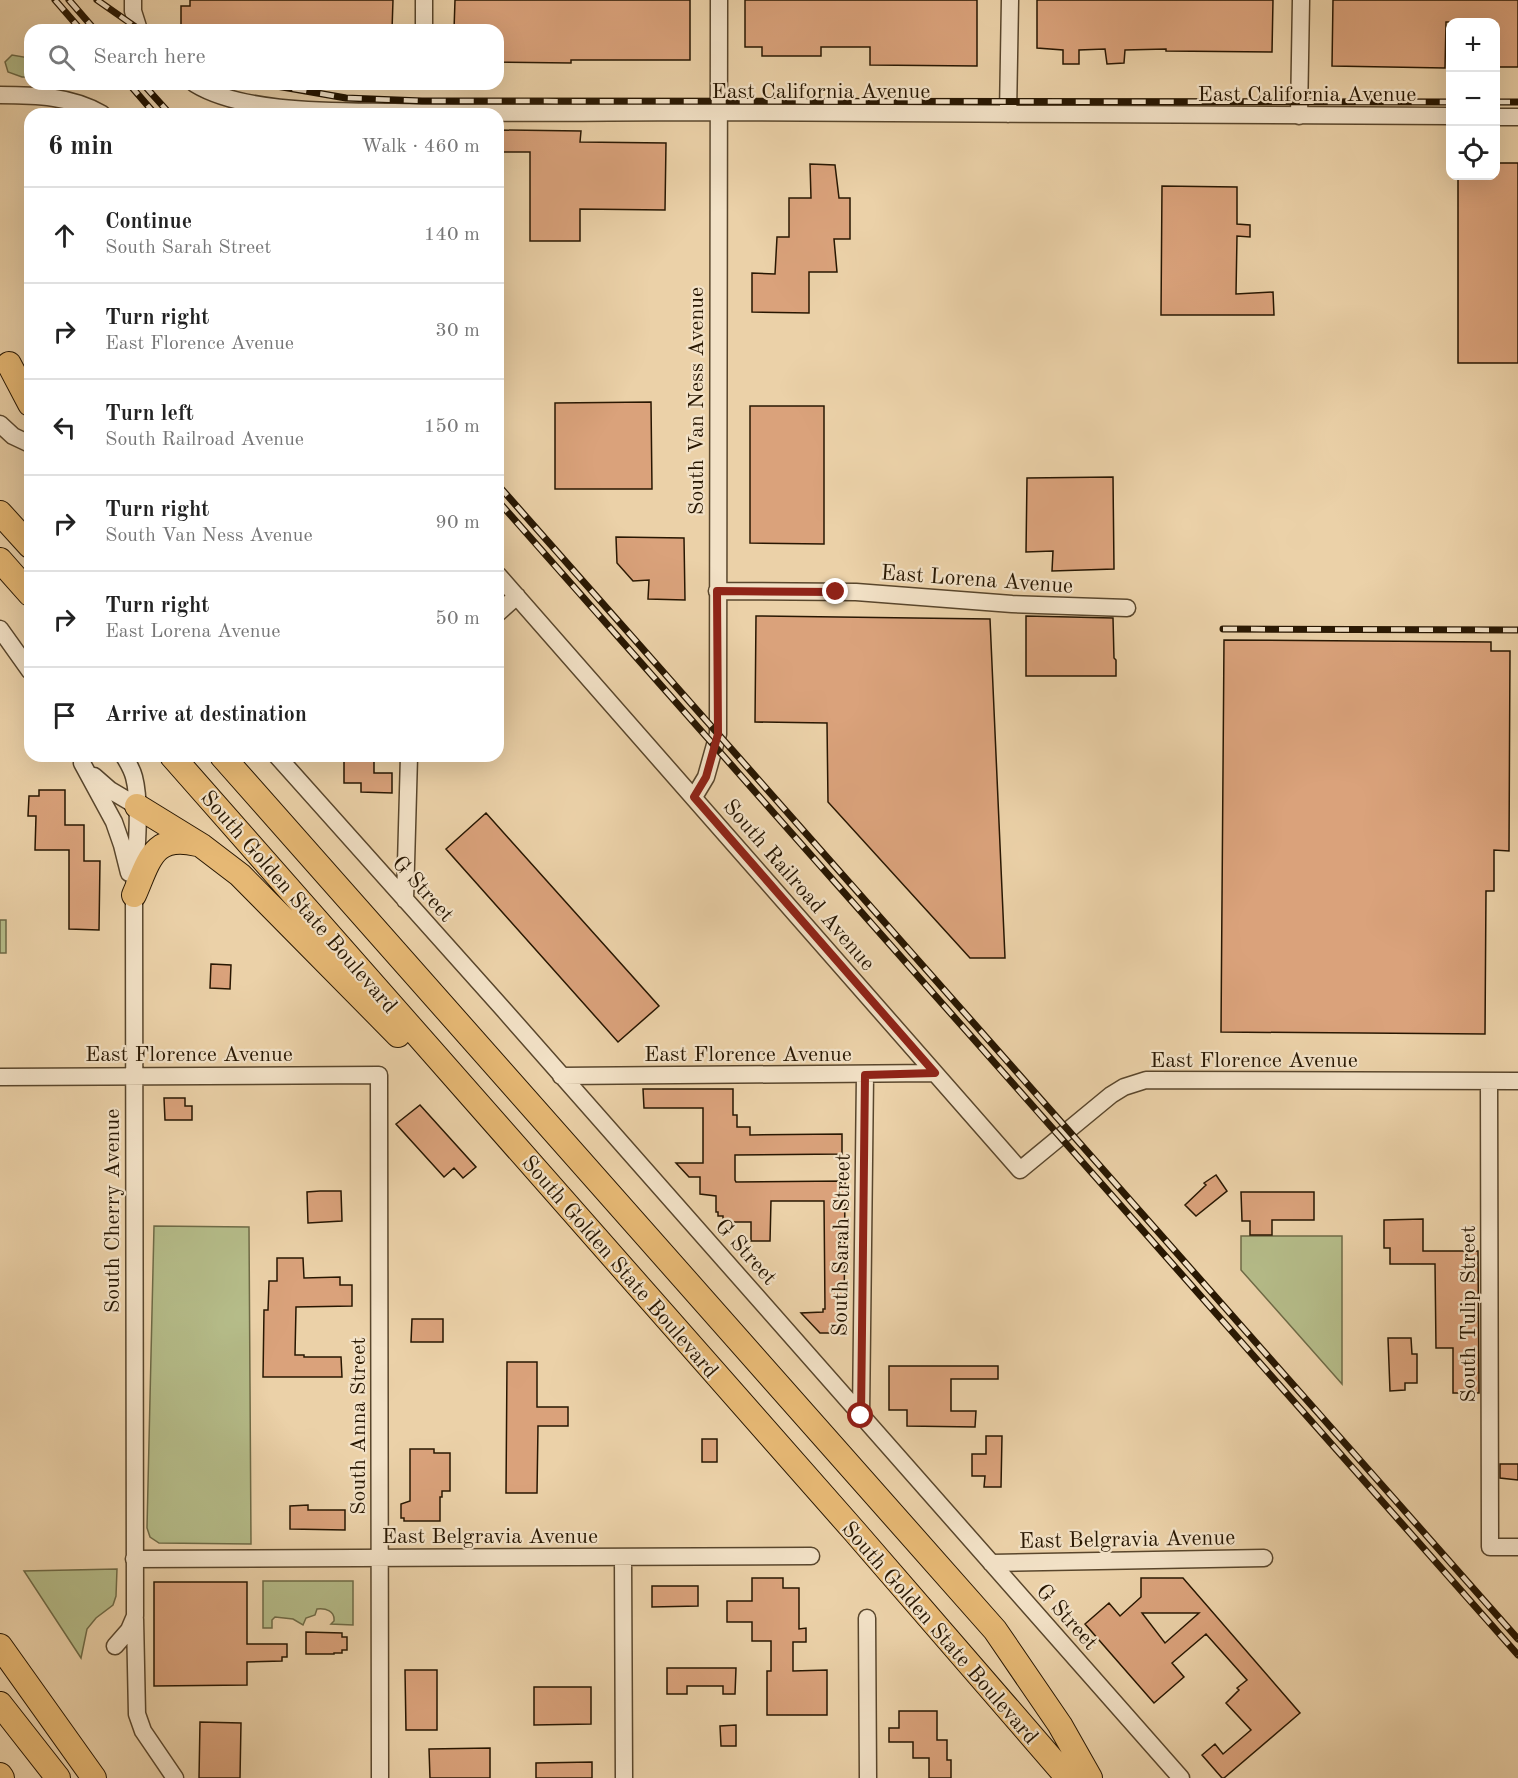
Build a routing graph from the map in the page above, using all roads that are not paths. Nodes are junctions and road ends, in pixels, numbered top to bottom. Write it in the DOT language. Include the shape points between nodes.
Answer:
graph roads {
  1 [pos="133,0"];
  2 [pos="424,0"];
  3 [pos="719,0"];
  4 [pos="1010,0"];
  5 [pos="1301,0"];
  6 [pos="137,24"];
  7 [pos="424,24"];
  8 [pos="210,90"];
  9 [pos="0,95"];
  10 [pos="88,108"];
  11 [pos="297,108"];
  12 [pos="718,112"];
  13 [pos="504,113"];
  14 [pos="1008,114"];
  15 [pos="1299,116"];
  16 [pos="1446,116"];
  17 [pos="1500,117"];
  18 [pos="1518,117"];
  19 [pos="4,357"];
  20 [pos="24,381"];
  21 [pos="24,393"];
  22 [pos="0,424"];
  23 [pos="24,441"];
  24 [pos="0,513"];
  25 [pos="24,539"];
  26 [pos="0,560"];
  27 [pos="504,582"];
  28 [pos="24,587"];
  29 [pos="717,591"];
  30 [pos="516,596"];
  31 [pos="504,607"];
  32 [pos="1127,608"];
  33 [pos="0,621"];
  34 [pos="0,630"];
  35 [pos="24,647"];
  36 [pos="24,663"];
  37 [pos="82,762"];
  38 [pos="82,762"];
  39 [pos="128,762"];
  40 [pos="177,762"];
  41 [pos="229,762"];
  42 [pos="282,762"];
  43 [pos="410,762"];
  44 [pos="694,797"];
  45 [pos="137,806"];
  46 [pos="202,846"];
  47 [pos="134,895"];
  48 [pos="405,900"];
  49 [pos="935,1073"];
  50 [pos="379,1075"];
  51 [pos="865,1075"];
  52 [pos="134,1076"];
  53 [pos="0,1077"];
  54 [pos="561,1077"];
  55 [pos="1489,1081"];
  56 [pos="1518,1081"];
  57 [pos="1020,1170"];
  58 [pos="583,1222"];
  59 [pos="861,1416"];
  60 [pos="1518,1547"];
  61 [pos="811,1556"];
  62 [pos="623,1557"];
  63 [pos="380,1558"];
  64 [pos="1264,1558"];
  65 [pos="134,1559"];
  66 [pos="991,1563"];
  67 [pos="135,1616"];
  68 [pos="867,1618"];
  69 [pos="0,1646"];
  70 [pos="115,1646"];
  71 [pos="0,1704"];
  72 [pos="58,1778"];
  73 [pos="94,1778"];
  74 [pos="175,1778"];
  75 [pos="380,1778"];
  76 [pos="624,1778"];
  77 [pos="868,1778"];
  78 [pos="1068,1778"];
  79 [pos="1090,1778"];
  80 [pos="1181,1778"];
  1 -- 6 [label="street"];
  2 -- 7 [label="street"];
  3 -- 12 [label="street, South Van Ness Avenue"];
  4 -- 14 [label="street"];
  5 -- 15 [label="street"];
  8 -- 11 [label="street, East California Avenue" via="256,104"];
  9 -- 10 [label="street" via="72,101"];
  12 -- 13 [label="street, East California Avenue"];
  12 -- 14 [label="street, East California Avenue"];
  12 -- 29 [label="street, South Van Ness Avenue"];
  14 -- 15 [label="street, East California Avenue"];
  15 -- 16 [label="street, East California Avenue"];
  17 -- 18 [label="street"];
  19 -- 20 [label="street"];
  19 -- 21 [label="highway"];
  22 -- 23 [label="street"];
  24 -- 25 [label="highway"];
  26 -- 28 [label="highway"];
  27 -- 30 [label="street, South Railroad Avenue"];
  29 -- 32 [label="street, East Lorena Avenue" via="856,592"];
  29 -- 44 [label="street, South Van Ness Avenue" via="718,734 706,777"];
  30 -- 31 [label="street"];
  30 -- 44 [label="street, South Railroad Avenue"];
  33 -- 35 [label="street"];
  34 -- 36 [label="street"];
  37 -- 45 [label="street" via="97,780"];
  38 -- 47 [label="street" via="114,822"];
  39 -- 45 [label="street, South Cherry Avenue" via="135,781"];
  40 -- 58 [label="highway, South Golden State Boulevard"];
  41 -- 79 [label="highway, South Golden State Boulevard" via="995,1630 1060,1725"];
  42 -- 48 [label="street, G Street"];
  43 -- 48 [label="street"];
  44 -- 49 [label="street, South Railroad Avenue"];
  45 -- 46 [label="highway"];
  45 -- 47 [label="street, South Cherry Avenue"];
  46 -- 47 [label="highway" via="182,840 163,846 150,859"];
  46 -- 58 [label="highway" via="240,875"];
  47 -- 52 [label="street, South Cherry Avenue"];
  48 -- 54 [label="street, G Street"];
  49 -- 51 [label="street, East Florence Avenue"];
  49 -- 57 [label="street, South Railroad Avenue"];
  50 -- 52 [label="street, East Florence Avenue"];
  50 -- 63 [label="street, South Anna Street"];
  51 -- 54 [label="street, East Florence Avenue"];
  51 -- 59 [label="street, South Sarah Street"];
  52 -- 53 [label="street, East Florence Avenue"];
  52 -- 65 [label="street, South Cherry Avenue"];
  54 -- 59 [label="street, G Street"];
  55 -- 56 [label="street, East Florence Avenue"];
  55 -- 57 [label="street, East Florence Avenue" via="1146,1080 1111,1095"];
  55 -- 60 [label="street, South Tulip Street" via="1490,1547"];
  58 -- 78 [label="highway, South Golden State Boulevard"];
  59 -- 66 [label="street, G Street"];
  61 -- 62 [label="street, East Belgravia Avenue"];
  62 -- 63 [label="street, East Belgravia Avenue"];
  62 -- 76 [label="street"];
  63 -- 65 [label="street, East Belgravia Avenue"];
  63 -- 75 [label="street, South Anna Street"];
  64 -- 66 [label="street, East Belgravia Avenue"];
  65 -- 67 [label="street, South Cherry Avenue"];
  66 -- 80 [label="street, G Street"];
  67 -- 70 [label="street"];
  67 -- 74 [label="street, South Cherry Avenue" via="137,1714 143,1731"];
  68 -- 77 [label="street"];
  69 -- 73 [label="highway"];
  71 -- 72 [label="highway"];
}
